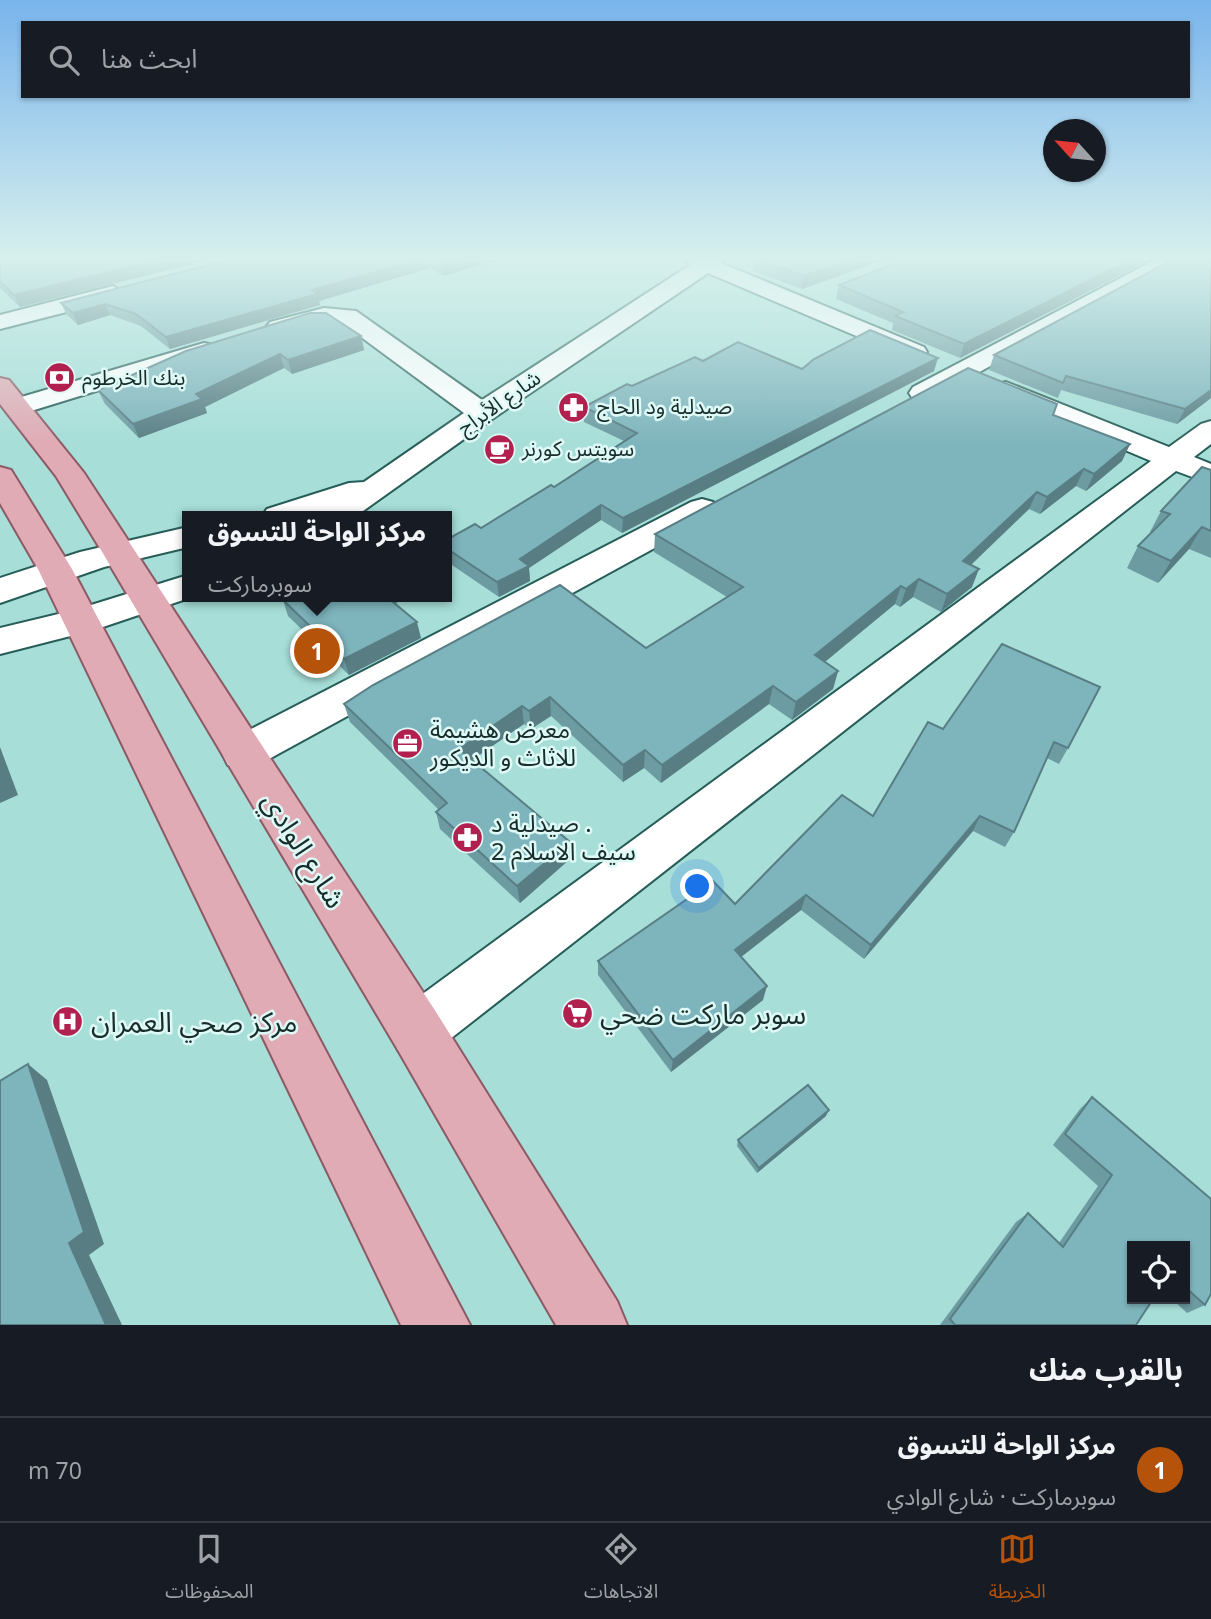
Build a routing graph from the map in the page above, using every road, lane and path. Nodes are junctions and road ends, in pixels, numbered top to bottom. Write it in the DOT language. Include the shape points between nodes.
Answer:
graph roads {
  1 [pos="296,322"];
  2 [pos="356,322"];
  3 [pos="615,322"];
  4 [pos="845,322"];
  5 [pos="1054,322"];
  6 [pos="258,334"];
  7 [pos="231,342"];
  8 [pos="962,371"];
  9 [pos="9,396"];
  10 [pos="902,404"];
  11 [pos="482,413"];
  12 [pos="1211,430"];
  13 [pos="1171,459"];
  14 [pos="1211,475"];
  15 [pos="0,476"];
  16 [pos="392,479"];
  17 [pos="731,494"];
  18 [pos="293,511"];
  19 [pos="344,511"];
  20 [pos="182,538"];
  21 [pos="118,550"];
  22 [pos="55,569"];
  23 [pos="0,591"];
  24 [pos="168,593"];
  25 [pos="80,621"];
  26 [pos="0,641"];
  27 [pos="243,753"];
  28 [pos="416,1031"];
  29 [pos="436,1325"];
  30 [pos="593,1325"];
  1 -- 6 [label="street"];
  2 -- 11 [label="street"];
  3 -- 11 [label="street, شارع الأبراج"];
  4 -- 8 [label="street"];
  5 -- 8 [label="street"];
  7 -- 9 [label="street"];
  8 -- 10 [label="street"];
  8 -- 13 [label="street"];
  9 -- 21 [label="main road, شارع الوادي" via="69,473"];
  11 -- 16 [label="street, شارع الأبراج"];
  12 -- 13 [label="street"];
  13 -- 14 [label="street"];
  13 -- 28 [label="street"];
  15 -- 22 [label="main road"];
  16 -- 18 [label="street"];
  16 -- 19 [label="street, شارع الأبراج"];
  17 -- 27 [label="street"];
  20 -- 21 [label="street"];
  21 -- 22 [label="street"];
  21 -- 24 [label="main road, شارع الوادي"];
  22 -- 23 [label="street"];
  22 -- 25 [label="main road"];
  24 -- 25 [label="street"];
  24 -- 27 [label="main road, شارع الوادي"];
  25 -- 26 [label="street"];
  25 -- 29 [label="main road"];
  27 -- 28 [label="main road, شارع الوادي"];
  28 -- 30 [label="main road, شارع الوادي"];
}
